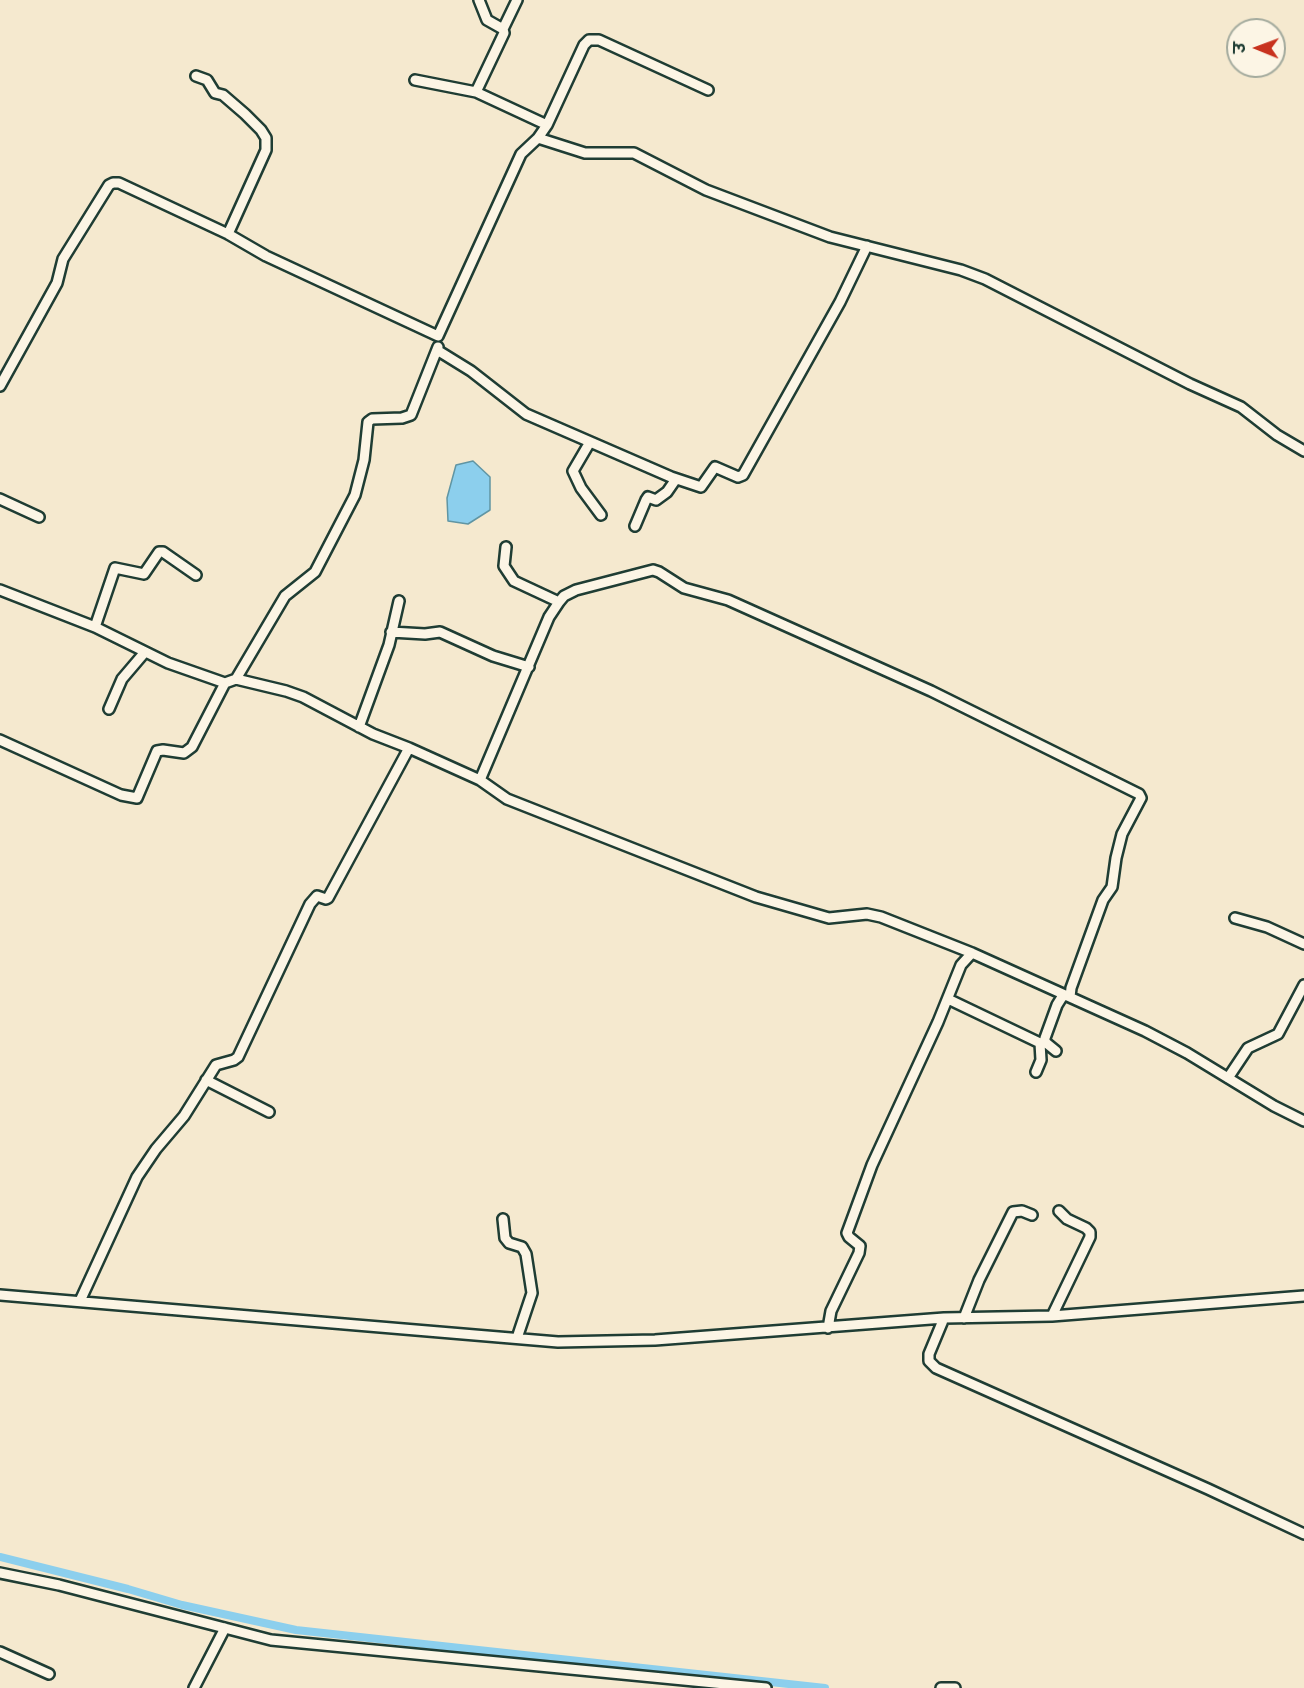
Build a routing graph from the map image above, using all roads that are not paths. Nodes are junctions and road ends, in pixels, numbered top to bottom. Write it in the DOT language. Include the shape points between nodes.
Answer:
graph roads {
  1 [pos="479,0"];
  2 [pos="517,0"];
  3 [pos="503,29"];
  4 [pos="196,76"];
  5 [pos="416,80"];
  6 [pos="708,90"];
  7 [pos="476,92"];
  8 [pos="547,125"];
  9 [pos="538,138"];
  10 [pos="228,234"];
  11 [pos="867,246"];
  12 [pos="438,336"];
  13 [pos="437,350"];
  14 [pos="0,386"];
  15 [pos="590,442"];
  16 [pos="1304,451"];
  17 [pos="676,479"];
  18 [pos="0,499"];
  19 [pos="601,515"];
  20 [pos="39,517"];
  21 [pos="635,526"];
  22 [pos="506,547"];
  23 [pos="195,575"];
  24 [pos="0,590"];
  25 [pos="399,601"];
  26 [pos="559,602"];
  27 [pos="95,627"];
  28 [pos="391,632"];
  29 [pos="145,652"];
  30 [pos="529,667"];
  31 [pos="236,679"];
  32 [pos="225,683"];
  33 [pos="109,709"];
  34 [pos="359,727"];
  35 [pos="0,740"];
  36 [pos="409,748"];
  37 [pos="480,780"];
  38 [pos="1235,918"];
  39 [pos="1304,944"];
  40 [pos="972,953"];
  41 [pos="1304,985"];
  42 [pos="1067,996"];
  43 [pos="948,999"];
  44 [pos="1056,1051"];
  45 [pos="1036,1071"];
  46 [pos="1228,1078"];
  47 [pos="206,1080"];
  48 [pos="269,1112"];
  49 [pos="1304,1121"];
  50 [pos="1059,1211"];
  51 [pos="1032,1215"];
  52 [pos="503,1219"];
  53 [pos="0,1295"];
  54 [pos="1304,1296"];
  55 [pos="80,1301"];
  56 [pos="1052,1316"];
  57 [pos="944,1318"];
  58 [pos="964,1318"];
  59 [pos="828,1328"];
  60 [pos="518,1338"];
  61 [pos="1304,1534"];
  62 [pos="0,1573"];
  63 [pos="225,1628"];
  64 [pos="0,1652"];
  65 [pos="50,1674"];
  66 [pos="194,1688"];
  67 [pos="766,1688"];
  68 [pos="941,1688"];
  69 [pos="955,1688"];
  1 -- 3 [label="street" via="487,20"];
  2 -- 3 [label="street"];
  3 -- 7 [label="street" via="504,36"];
  4 -- 10 [label="street" via="207,80 215,93 245,114 266,138 266,150"];
  5 -- 7 [label="street"];
  6 -- 8 [label="street" via="599,40 589,40"];
  7 -- 8 [label="street"];
  8 -- 9 [label="street"];
  9 -- 11 [label="street" via="585,153 634,153 706,190 830,237"];
  9 -- 12 [label="street" via="521,154"];
  10 -- 12 [label="street" via="266,256"];
  10 -- 14 [label="street" via="119,183 109,184 63,260 57,283"];
  11 -- 16 [label="street" via="985,279 1241,407"];
  11 -- 17 [label="street" via="743,475 738,477 716,467 701,487"];
  12 -- 13 [label="street"];
  13 -- 15 [label="street" via="479,376 526,414"];
  13 -- 31 [label="street" via="411,415 368,422 356,495 315,572 285,597"];
  15 -- 17 [label="street"];
  15 -- 19 [label="street" via="573,471"];
  17 -- 21 [label="street" via="656,500 648,497"];
  18 -- 20 [label="street"];
  22 -- 26 [label="street" via="504,566 513,581"];
  23 -- 27 [label="street" via="164,552 159,552 144,574 115,568"];
  24 -- 27 [label="street"];
  25 -- 28 [label="street"];
  26 -- 30 [label="street"];
  26 -- 42 [label="street" via="576,590 653,570 684,588 728,600 932,691 1139,794 1141,798 1122,834 1112,887 1103,900"];
  27 -- 29 [label="street"];
  28 -- 30 [label="street" via="440,632"];
  28 -- 34 [label="street"];
  29 -- 32 [label="street"];
  29 -- 33 [label="street" via="122,679"];
  30 -- 37 [label="street"];
  31 -- 32 [label="street"];
  31 -- 34 [label="street" via="303,697"];
  32 -- 35 [label="street" via="192,747 183,753 157,751 137,798 121,795"];
  34 -- 36 [label="street"];
  36 -- 37 [label="street"];
  36 -- 47 [label="street" via="328,898 317,896 310,904 238,1057 216,1065"];
  37 -- 40 [label="street" via="507,800 756,897 829,918 867,914 881,917"];
  38 -- 39 [label="street"];
  40 -- 42 [label="street"];
  40 -- 43 [label="street" via="962,965"];
  41 -- 46 [label="street" via="1278,1034 1248,1048"];
  42 -- 44 [label="street" via="1062,997 1045,1038"];
  42 -- 46 [label="street" via="1145,1031"];
  43 -- 45 [label="street" via="1040,1043 1041,1060"];
  43 -- 59 [label="street" via="851,1220 847,1234 860,1250 831,1311"];
  46 -- 49 [label="street"];
  47 -- 48 [label="street"];
  47 -- 55 [label="street" via="137,1177"];
  50 -- 56 [label="street" via="1066,1219 1086,1228 1090,1237"];
  51 -- 58 [label="street" via="1013,1212"];
  52 -- 60 [label="street" via="505,1238 522,1247 526,1254 532,1293"];
  53 -- 55 [label="street"];
  54 -- 56 [label="street"];
  55 -- 60 [label="street"];
  56 -- 58 [label="street"];
  57 -- 58 [label="street"];
  57 -- 59 [label="street"];
  57 -- 61 [label="street" via="929,1354 929,1361 936,1368"];
  59 -- 60 [label="street" via="655,1340 558,1342"];
  62 -- 63 [label="street"];
  63 -- 66 [label="street"];
  63 -- 67 [label="street" via="272,1640 316,1645"];
  64 -- 65 [label="street"];
  68 -- 69 [label="street"];
}
